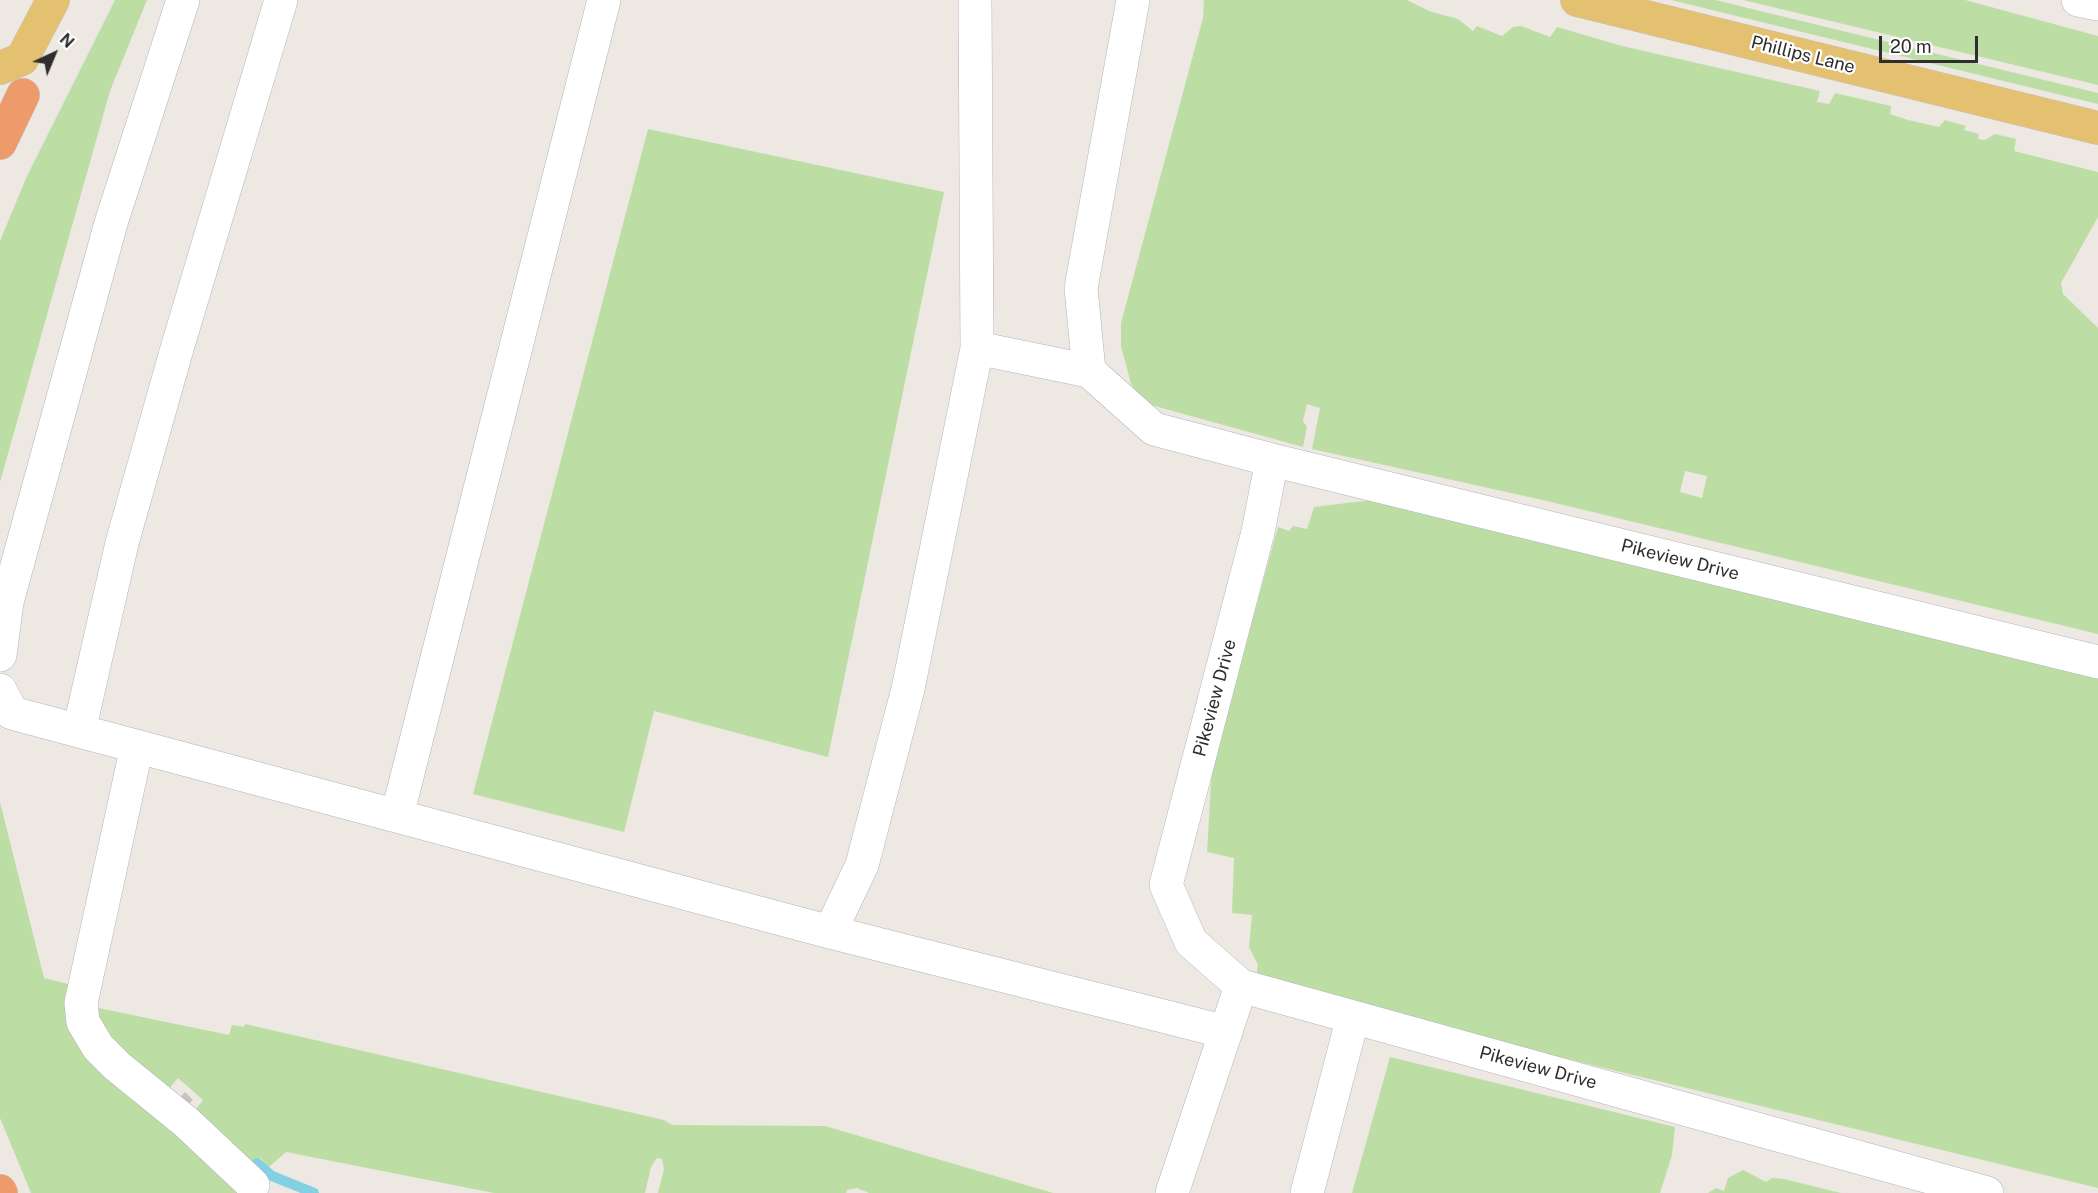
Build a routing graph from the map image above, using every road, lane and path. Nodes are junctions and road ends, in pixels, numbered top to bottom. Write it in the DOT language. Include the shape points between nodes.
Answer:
graph roads {
  1 [pos="53,0"];
  2 [pos="183,0"];
  3 [pos="281,0"];
  4 [pos="604,0"];
  5 [pos="975,0"];
  6 [pos="1132,0"];
  7 [pos="1577,0"];
  8 [pos="2078,0"];
  9 [pos="2098,4"];
  10 [pos="11,63"];
  11 [pos="23,95"];
  12 [pos="2098,128"];
  13 [pos="0,143"];
  14 [pos="977,348"];
  15 [pos="1089,371"];
  16 [pos="1272,460"];
  17 [pos="0,655"];
  18 [pos="2098,662"];
  19 [pos="0,690"];
  20 [pos="79,731"];
  21 [pos="137,746"];
  22 [pos="398,816"];
  23 [pos="830,932"];
  24 [pos="1241,986"];
  25 [pos="1353,1017"];
  26 [pos="1226,1032"];
  27 [pos="253,1185"];
  28 [pos="1172,1193"];
  29 [pos="1306,1193"];
  30 [pos="1987,1193"];
  1 -- 10 [label="main road"];
  2 -- 17 [label="street" via="108,234 7,602"];
  3 -- 20 [label="street" via="122,543"];
  4 -- 22 [label="street"];
  5 -- 14 [label="street"];
  6 -- 15 [label="street" via="1081,288"];
  7 -- 12 [label="main road, Phillips Lane"];
  8 -- 9 [label="street"];
  10 -- 11 [label="main road"];
  11 -- 13 [label="highway"];
  14 -- 15 [label="street"];
  14 -- 23 [label="street" via="909,689 862,865"];
  15 -- 16 [label="street" via="1154,429"];
  16 -- 18 [label="street, Pikeview Drive"];
  16 -- 24 [label="street, Pikeview Drive" via="1258,532 1166,885 1191,942"];
  19 -- 20 [label="street" via="12,713"];
  20 -- 21 [label="street"];
  21 -- 22 [label="street"];
  21 -- 27 [label="street" via="81,1003 83,1022 98,1047 117,1066 186,1122"];
  22 -- 23 [label="street"];
  23 -- 26 [label="street"];
  24 -- 25 [label="street, Pikeview Drive"];
  24 -- 26 [label="street"];
  25 -- 29 [label="street"];
  25 -- 30 [label="street, Pikeview Drive"];
  26 -- 28 [label="street"];
}
